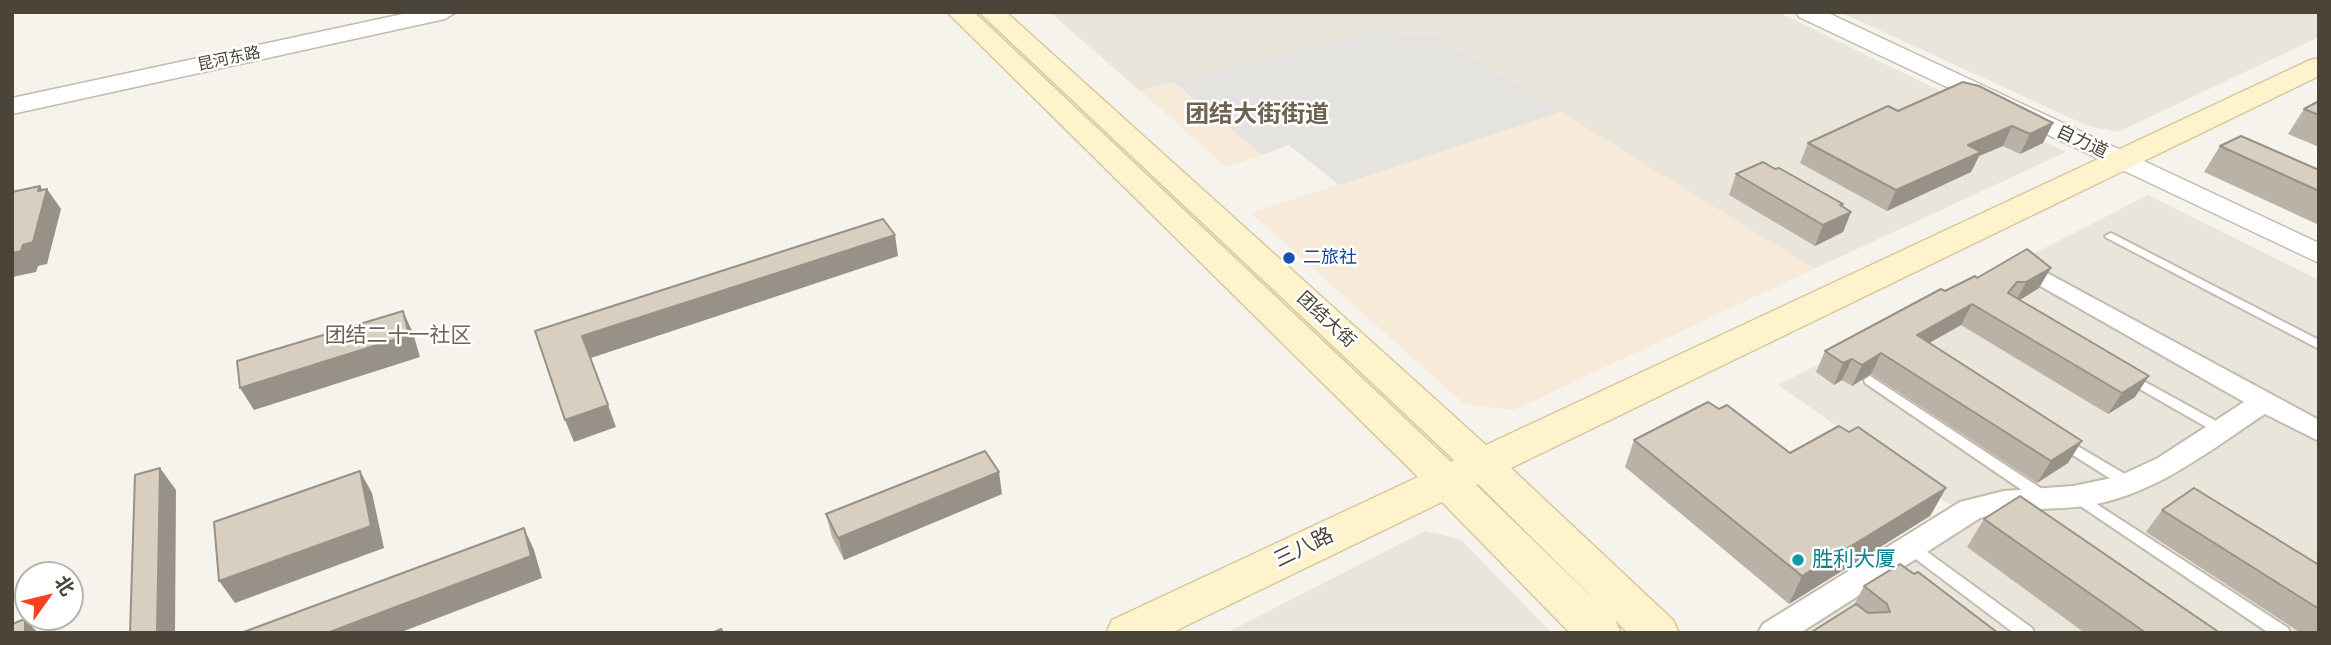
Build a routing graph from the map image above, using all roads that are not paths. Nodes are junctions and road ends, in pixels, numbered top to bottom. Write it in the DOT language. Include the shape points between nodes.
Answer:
graph roads {
  1 [pos="445,12"];
  2 [pos="959,12"];
  3 [pos="991,12"];
  4 [pos="1807,12"];
  5 [pos="2319,66"];
  6 [pos="12,106"];
  7 [pos="2123,162"];
  8 [pos="2111,236"];
  9 [pos="2319,254"];
  10 [pos="2036,274"];
  11 [pos="2319,345"];
  12 [pos="2115,369"];
  13 [pos="1870,380"];
  14 [pos="2265,401"];
  15 [pos="2220,429"];
  16 [pos="2319,432"];
  17 [pos="2051,434"];
  18 [pos="1463,471"];
  19 [pos="2130,485"];
  20 [pos="2077,497"];
  21 [pos="2044,498"];
  22 [pos="1910,547"];
  23 [pos="1128,633"];
  24 [pos="1599,633"];
  25 [pos="1657,633"];
  26 [pos="1774,633"];
  27 [pos="2026,633"];
  28 [pos="2282,633"];
  1 -- 6 [label="street, 昆河东路"];
  2 -- 18 [label="main road, 团结大街"];
  3 -- 18 [label="main road, 团结大街"];
  4 -- 7 [label="street, 自力道"];
  5 -- 7 [label="main road, 三八路"];
  7 -- 9 [label="street, 自力道"];
  7 -- 18 [label="main road, 三八路"];
  8 -- 11 [label="lane"];
  10 -- 14 [label="street"];
  12 -- 15 [label="lane"];
  13 -- 21 [label="lane"];
  14 -- 15 [label="street"];
  14 -- 16 [label="street"];
  15 -- 19 [label="street"];
  17 -- 19 [label="lane"];
  18 -- 23 [label="main road, 三八路"];
  18 -- 24 [label="main road, 团结大街"];
  18 -- 25 [label="main road, 团结大街"];
  19 -- 20 [label="street"];
  20 -- 21 [label="street"];
  20 -- 28 [label="lane"];
  21 -- 22 [label="street" via="1985,504"];
  22 -- 26 [label="street" via="1832,604"];
  22 -- 27 [label="lane"];
}
